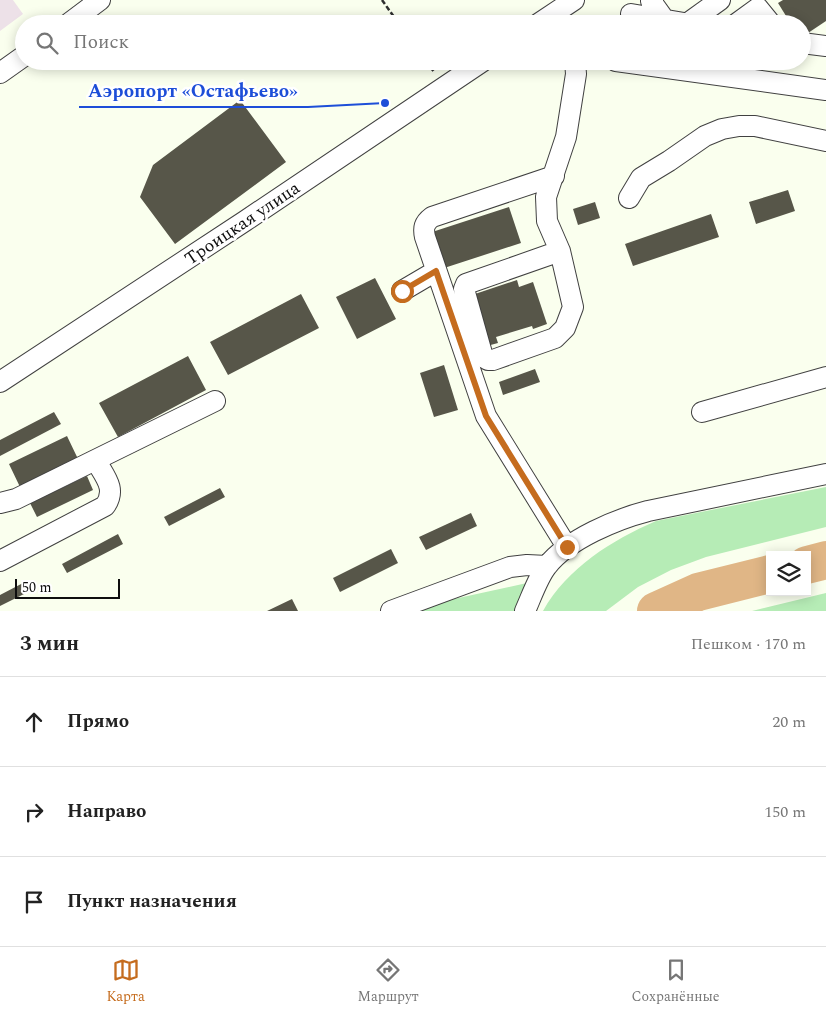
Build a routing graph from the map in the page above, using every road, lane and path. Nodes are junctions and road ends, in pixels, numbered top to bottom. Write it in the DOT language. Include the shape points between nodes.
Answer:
graph roads {
  1 [pos="100,0"];
  2 [pos="382,0"];
  3 [pos="574,0"];
  4 [pos="653,0"];
  5 [pos="720,0"];
  6 [pos="631,14"];
  7 [pos="80,15"];
  8 [pos="393,15"];
  9 [pos="555,15"];
  10 [pos="638,15"];
  11 [pos="661,15"];
  12 [pos="701,15"];
  13 [pos="748,15"];
  14 [pos="764,15"];
  15 [pos="811,44"];
  16 [pos="826,46"];
  17 [pos="15,62"];
  18 [pos="470,70"];
  19 [pos="576,70"];
  20 [pos="681,70"];
  21 [pos="0,73"];
  22 [pos="826,90"];
  23 [pos="826,141"];
  24 [pos="554,176"];
  25 [pos="629,198"];
  26 [pos="560,251"];
  27 [pos="436,271"];
  28 [pos="402,291"];
  29 [pos="826,377"];
  30 [pos="0,382"];
  31 [pos="215,401"];
  32 [pos="702,412"];
  33 [pos="96,461"];
  34 [pos="826,474"];
  35 [pos="0,503"];
  36 [pos="567,547"];
  37 [pos="0,561"];
  38 [pos="547,566"];
  39 [pos="391,611"];
  40 [pos="525,611"];
  1 -- 7 [label="street"];
  2 -- 8 [label="path"];
  3 -- 9 [label="street"];
  4 -- 11 [label="street"];
  5 -- 12 [label="street"];
  6 -- 10 [label="street"];
  13 -- 14 [label="street" via="758,8"];
  15 -- 16 [label="street"];
  17 -- 21 [label="street"];
  18 -- 30 [label="street, Троицкая улица"];
  19 -- 24 [label="street" via="566,137"];
  20 -- 22 [label="street"];
  23 -- 25 [label="street" via="755,126 722,129 705,136 641,178"];
  24 -- 26 [label="street" via="546,197 547,221"];
  24 -- 27 [label="street" via="426,221 424,237"];
  26 -- 26 [label="street" via="466,284 464,289 483,357 493,360 554,338 565,328 573,307"];
  27 -- 28 [label="street"];
  27 -- 36 [label="street" via="486,416"];
  29 -- 32 [label="street"];
  31 -- 33 [label="street"];
  33 -- 35 [label="street" via="16,499"];
  33 -- 37 [label="street" via="111,490 105,506"];
  34 -- 36 [label="street" via="625,517"];
  36 -- 38 [label="street"];
  38 -- 39 [label="street" via="510,567"];
  38 -- 40 [label="street"];
}
